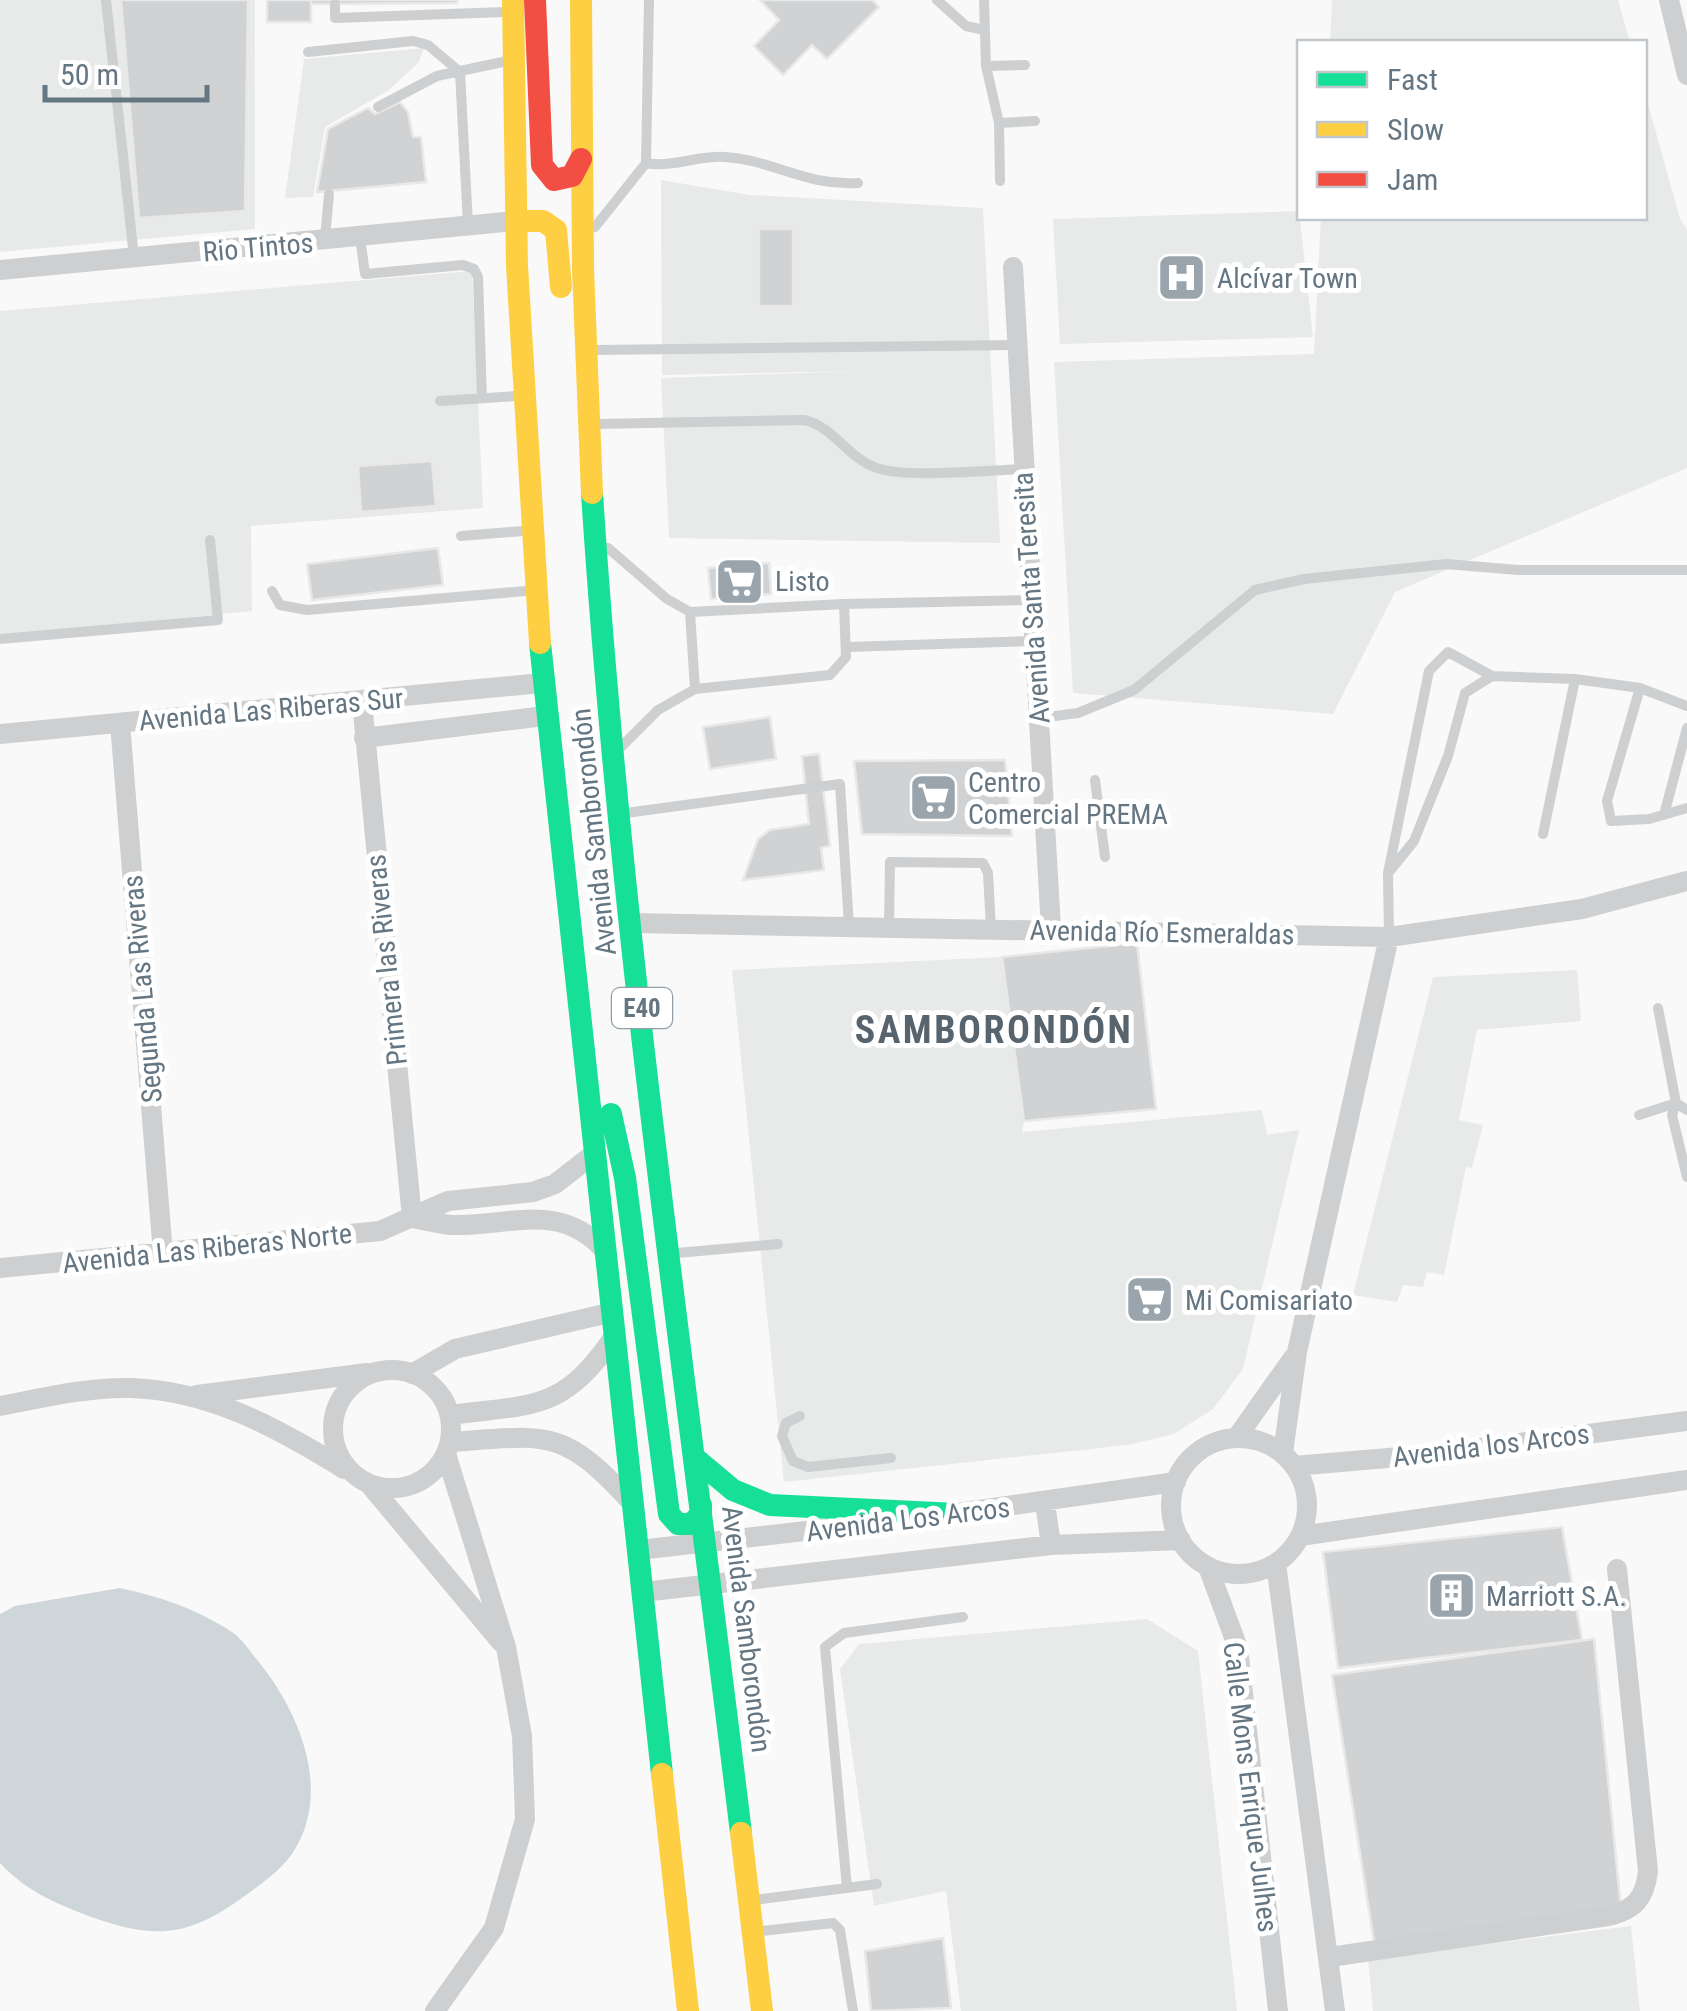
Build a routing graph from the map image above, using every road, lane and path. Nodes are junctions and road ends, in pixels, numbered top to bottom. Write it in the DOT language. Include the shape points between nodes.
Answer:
graph roads {
  1 [pos="106,0"];
  2 [pos="486,0"];
  3 [pos="535,0"];
  4 [pos="582,0"];
  5 [pos="649,0"];
  6 [pos="936,0"];
  7 [pos="984,0"];
  8 [pos="1670,0"];
  9 [pos="335,4"];
  10 [pos="513,6"];
  11 [pos="486,13"];
  12 [pos="984,30"];
  13 [pos="1684,47"];
  14 [pos="308,52"];
  15 [pos="513,59"];
  16 [pos="1025,65"];
  17 [pos="986,66"];
  18 [pos="460,72"];
  19 [pos="1687,75"];
  20 [pos="378,107"];
  21 [pos="1035,120"];
  22 [pos="999,122"];
  23 [pos="582,159"];
  24 [pos="646,163"];
  25 [pos="1000,181"];
  26 [pos="858,183"];
  27 [pos="329,194"];
  28 [pos="516,221"];
  29 [pos="468,226"];
  30 [pos="360,237"];
  31 [pos="585,239"];
  32 [pos="325,241"];
  33 [pos="134,258"];
  34 [pos="1012,268"];
  35 [pos="0,270"];
  36 [pos="1016,346"];
  37 [pos="588,350"];
  38 [pos="522,395"];
  39 [pos="482,398"];
  40 [pos="440,402"];
  41 [pos="590,424"];
  42 [pos="1022,470"];
  43 [pos="595,528"];
  44 [pos="529,530"];
  45 [pos="461,536"];
  46 [pos="210,540"];
  47 [pos="1687,570"];
  48 [pos="272,591"];
  49 [pos="534,591"];
  50 [pos="1030,600"];
  51 [pos="844,604"];
  52 [pos="690,612"];
  53 [pos="0,639"];
  54 [pos="1032,641"];
  55 [pos="847,647"];
  56 [pos="1492,676"];
  57 [pos="1575,678"];
  58 [pos="542,684"];
  59 [pos="1640,688"];
  60 [pos="695,690"];
  61 [pos="362,702"];
  62 [pos="1687,706"];
  63 [pos="546,716"];
  64 [pos="1040,718"];
  65 [pos="120,723"];
  66 [pos="1687,728"];
  67 [pos="0,734"];
  68 [pos="364,738"];
  69 [pos="614,755"];
  70 [pos="1095,780"];
  71 [pos="1687,808"];
  72 [pos="620,814"];
  73 [pos="1664,815"];
  74 [pos="1544,834"];
  75 [pos="1105,857"];
  76 [pos="1388,873"];
  77 [pos="1687,881"];
  78 [pos="632,923"];
  79 [pos="849,926"];
  80 [pos="889,927"];
  81 [pos="991,928"];
  82 [pos="1050,930"];
  83 [pos="569,931"];
  84 [pos="1389,937"];
  85 [pos="1658,1008"];
  86 [pos="1681,1106"];
  87 [pos="1640,1116"];
  88 [pos="594,1153"];
  89 [pos="1687,1176"];
  90 [pos="412,1218"];
  91 [pos="778,1244"];
  92 [pos="606,1252"];
  93 [pos="671,1253"];
  94 [pos="163,1254"];
  95 [pos="0,1268"];
  96 [pos="613,1312"];
  97 [pos="614,1337"];
  98 [pos="1297,1352"];
  99 [pos="374,1372"];
  100 [pos="412,1374"];
  101 [pos="192,1396"];
  102 [pos="0,1406"];
  103 [pos="450,1415"];
  104 [pos="800,1416"];
  105 [pos="1687,1422"];
  106 [pos="1237,1436"];
  107 [pos="450,1448"];
  108 [pos="892,1458"];
  109 [pos="696,1459"];
  110 [pos="1288,1460"];
  111 [pos="351,1473"];
  112 [pos="1687,1480"];
  113 [pos="1176,1482"];
  114 [pos="370,1485"];
  115 [pos="1046,1503"];
  116 [pos="701,1505"];
  117 [pos="634,1506"];
  118 [pos="957,1514"];
  119 [pos="1300,1536"];
  120 [pos="1181,1540"];
  121 [pos="706,1542"];
  122 [pos="1050,1545"];
  123 [pos="639,1550"];
  124 [pos="1276,1564"];
  125 [pos="1208,1567"];
  126 [pos="1617,1570"];
  127 [pos="712,1584"];
  128 [pos="643,1592"];
  129 [pos="963,1618"];
  130 [pos="506,1647"];
  131 [pos="876,1884"];
  132 [pos="847,1888"];
  133 [pos="749,1901"];
  134 [pos="753,1933"];
  135 [pos="1330,1957"];
  136 [pos="435,2011"];
  137 [pos="688,2011"];
  138 [pos="762,2011"];
  139 [pos="853,2011"];
  140 [pos="1278,2011"];
  141 [pos="1335,2011"];
  1 -- 33 [label="lane"];
  2 -- 11 [label="lane"];
  3 -- 23 [label="highway" via="542,165 554,180 564,180"];
  4 -- 23 [label="highway, Avenida Samborondón / E40"];
  5 -- 24 [label="lane"];
  6 -- 12 [label="lane" via="966,26"];
  7 -- 12 [label="lane"];
  8 -- 13 [label="street"];
  9 -- 11 [label="lane" via="335,18"];
  10 -- 11 [label="lane"];
  10 -- 15 [label="highway, Avenida Samborondón / E40"];
  12 -- 17 [label="lane"];
  13 -- 19 [label="street"];
  14 -- 18 [label="lane" via="412,41 428,45"];
  15 -- 18 [label="lane"];
  15 -- 28 [label="highway, Avenida Samborondón / E40"];
  16 -- 17 [label="lane"];
  17 -- 22 [label="lane"];
  18 -- 20 [label="lane" via="437,76"];
  18 -- 29 [label="lane"];
  21 -- 22 [label="lane"];
  22 -- 25 [label="lane"];
  23 -- 31 [label="highway, Avenida Samborondón / E40"];
  24 -- 26 [label="lane" via="725,156 823,184"];
  24 -- 31 [label="lane"];
  27 -- 32 [label="lane"];
  28 -- 29 [label="street, Rio Tintos"];
  28 -- 38 [label="highway, Avenida Samborondón / E40"];
  28 -- 43 [label="highway" via="551,223 559,238 564,406"];
  29 -- 30 [label="street, Rio Tintos"];
  30 -- 32 [label="street, Rio Tintos"];
  30 -- 39 [label="lane" via="365,274 474,268"];
  31 -- 37 [label="highway, Avenida Samborondón / E40"];
  32 -- 33 [label="street, Rio Tintos"];
  33 -- 35 [label="street, Rio Tintos"];
  34 -- 36 [label="street, Avenida Santa Teresita"];
  36 -- 37 [label="lane"];
  36 -- 42 [label="street, Avenida Santa Teresita"];
  37 -- 41 [label="highway, Avenida Samborondón / E40"];
  38 -- 39 [label="lane"];
  38 -- 44 [label="highway, Avenida Samborondón / E40"];
  39 -- 40 [label="lane"];
  41 -- 42 [label="lane" via="805,420 873,467"];
  41 -- 43 [label="highway, Avenida Samborondón / E40"];
  42 -- 50 [label="street, Avenida Santa Teresita"];
  43 -- 52 [label="lane" via="666,599"];
  43 -- 69 [label="highway, Avenida Samborondón / E40"];
  44 -- 45 [label="lane"];
  44 -- 49 [label="highway, Avenida Samborondón / E40"];
  46 -- 53 [label="lane" via="218,620"];
  47 -- 64 [label="lane" via="1446,564 1255,590 1134,690 1078,713"];
  48 -- 49 [label="lane" via="280,606 306,610"];
  49 -- 58 [label="highway, Avenida Samborondón / E40"];
  50 -- 51 [label="lane"];
  50 -- 54 [label="street, Avenida Santa Teresita"];
  51 -- 52 [label="lane"];
  51 -- 55 [label="lane"];
  52 -- 60 [label="lane"];
  54 -- 55 [label="lane"];
  54 -- 64 [label="street, Avenida Santa Teresita"];
  55 -- 60 [label="lane" via="830,675"];
  56 -- 57 [label="lane"];
  56 -- 76 [label="lane" via="1464,693 1448,756 1414,840"];
  56 -- 76 [label="lane" via="1448,652 1429,671"];
  57 -- 59 [label="lane"];
  57 -- 74 [label="lane"];
  58 -- 61 [label="street, Avenida Las Riberas Sur"];
  58 -- 63 [label="highway, Avenida Samborondón / E40"];
  59 -- 62 [label="lane"];
  59 -- 73 [label="lane" via="1608,814 1611,821"];
  60 -- 69 [label="lane" via="658,710"];
  61 -- 65 [label="street, Avenida Las Riberas Sur"];
  61 -- 68 [label="street, Primera las Riveras"];
  63 -- 68 [label="street, Avenida Las Riberas Sur"];
  63 -- 83 [label="highway, Avenida Samborondón / E40"];
  64 -- 82 [label="street, Avenida Santa Teresita" via="1055,858"];
  65 -- 67 [label="street, Avenida Las Riberas Sur"];
  65 -- 94 [label="street, Segunda Las Riveras"];
  66 -- 73 [label="lane"];
  68 -- 90 [label="street, Primera las Riveras"];
  69 -- 72 [label="highway, Avenida Samborondón / E40"];
  70 -- 75 [label="lane"];
  71 -- 73 [label="lane"];
  72 -- 78 [label="highway, Avenida Samborondón / E40"];
  72 -- 79 [label="lane" via="840,784"];
  76 -- 84 [label="lane"];
  77 -- 84 [label="street, Avenida Río Esmeraldas" via="1582,909"];
  78 -- 79 [label="street, Avenida Río Esmeraldas"];
  78 -- 93 [label="highway, Avenida Samborondón / E40"];
  79 -- 80 [label="street, Avenida Río Esmeraldas"];
  80 -- 81 [label="street, Avenida Río Esmeraldas"];
  80 -- 81 [label="lane" via="890,862 986,866"];
  81 -- 82 [label="street, Avenida Río Esmeraldas"];
  82 -- 84 [label="street, Avenida Río Esmeraldas"];
  83 -- 88 [label="highway, Avenida Samborondón / E40"];
  83 -- 116 [label="highway" via="626,1178 669,1514 678,1524 691,1524"];
  84 -- 98 [label="street"];
  85 -- 86 [label="lane"];
  86 -- 87 [label="lane"];
  86 -- 89 [label="lane" via="1672,1115"];
  88 -- 90 [label="street, Avenida Las Riberas Norte" via="555,1184 533,1192 448,1201"];
  88 -- 92 [label="highway, Avenida Samborondón / E40"];
  90 -- 92 [label="street, Avenida Las Riberas Norte" via="450,1225 559,1220"];
  90 -- 94 [label="street, Avenida Las Riberas Norte" via="380,1231"];
  91 -- 93 [label="lane"];
  92 -- 96 [label="highway, Avenida Samborondón / E40"];
  93 -- 109 [label="highway, Avenida Samborondón / E40"];
  94 -- 95 [label="street, Avenida Las Riberas Norte"];
  96 -- 97 [label="highway, Avenida Samborondón / E40"];
  96 -- 100 [label="street" via="456,1349"];
  97 -- 103 [label="street" via="571,1390 542,1403"];
  97 -- 117 [label="highway, Avenida Samborondón / E40"];
  98 -- 106 [label="street"];
  98 -- 110 [label="street"];
  99 -- 100 [label="street"];
  99 -- 101 [label="street"];
  99 -- 111 [label="street" via="347,1389 333,1416 334,1447"];
  100 -- 103 [label="street" via="440,1393"];
  101 -- 102 [label="street" via="128,1388"];
  101 -- 111 [label="street" via="274,1426"];
  103 -- 107 [label="street"];
  104 -- 108 [label="lane" via="786,1424 782,1436 793,1461 808,1467"];
  105 -- 110 [label="street, Avenida los Arcos" via="1435,1454"];
  106 -- 110 [label="street" via="1253,1438"];
  106 -- 113 [label="street" via="1206,1445"];
  107 -- 114 [label="street" via="434,1472 414,1484"];
  107 -- 117 [label="street" via="538,1437 573,1447"];
  107 -- 130 [label="street"];
  109 -- 116 [label="highway, Avenida Samborondón / E40"];
  109 -- 118 [label="highway" via="734,1490 770,1505"];
  110 -- 119 [label="street" via="1307,1500"];
  111 -- 114 [label="street"];
  112 -- 119 [label="street"];
  113 -- 115 [label="street, Avenida Los Arcos"];
  113 -- 120 [label="street" via="1170,1512"];
  114 -- 130 [label="street"];
  115 -- 118 [label="street, Avenida Los Arcos"];
  115 -- 122 [label="street"];
  116 -- 121 [label="highway, Avenida Samborondón / E40"];
  117 -- 123 [label="highway, Avenida Samborondón / E40"];
  118 -- 121 [label="street, Avenida Los Arcos"];
  119 -- 124 [label="street"];
  120 -- 122 [label="street, Avenida Los Arcos"];
  120 -- 125 [label="street"];
  121 -- 123 [label="street, Avenida Los Arcos"];
  121 -- 127 [label="highway, Avenida Samborondón / E40"];
  122 -- 127 [label="street, Avenida Los Arcos"];
  123 -- 128 [label="highway, Avenida Samborondón / E40"];
  124 -- 125 [label="street" via="1254,1573"];
  124 -- 135 [label="street, Calle Mons Enrique Julhes"];
  125 -- 140 [label="street, Calle Mons Enrique Julhes" via="1238,1648"];
  126 -- 135 [label="street" via="1648,1871 1634,1908"];
  127 -- 128 [label="street, Avenida Los Arcos"];
  127 -- 133 [label="highway, Avenida Samborondón / E40"];
  128 -- 137 [label="highway, Avenida Samborondón / E40"];
  129 -- 132 [label="lane" via="844,1633 825,1646"];
  130 -- 136 [label="street" via="522,1736 525,1819 494,1928"];
  131 -- 132 [label="lane"];
  132 -- 133 [label="lane"];
  133 -- 134 [label="highway, Avenida Samborondón / E40"];
  134 -- 138 [label="highway, Avenida Samborondón / E40"];
  134 -- 139 [label="lane" via="833,1923 840,1930"];
  135 -- 141 [label="street, Calle Mons Enrique Julhes"];
}
